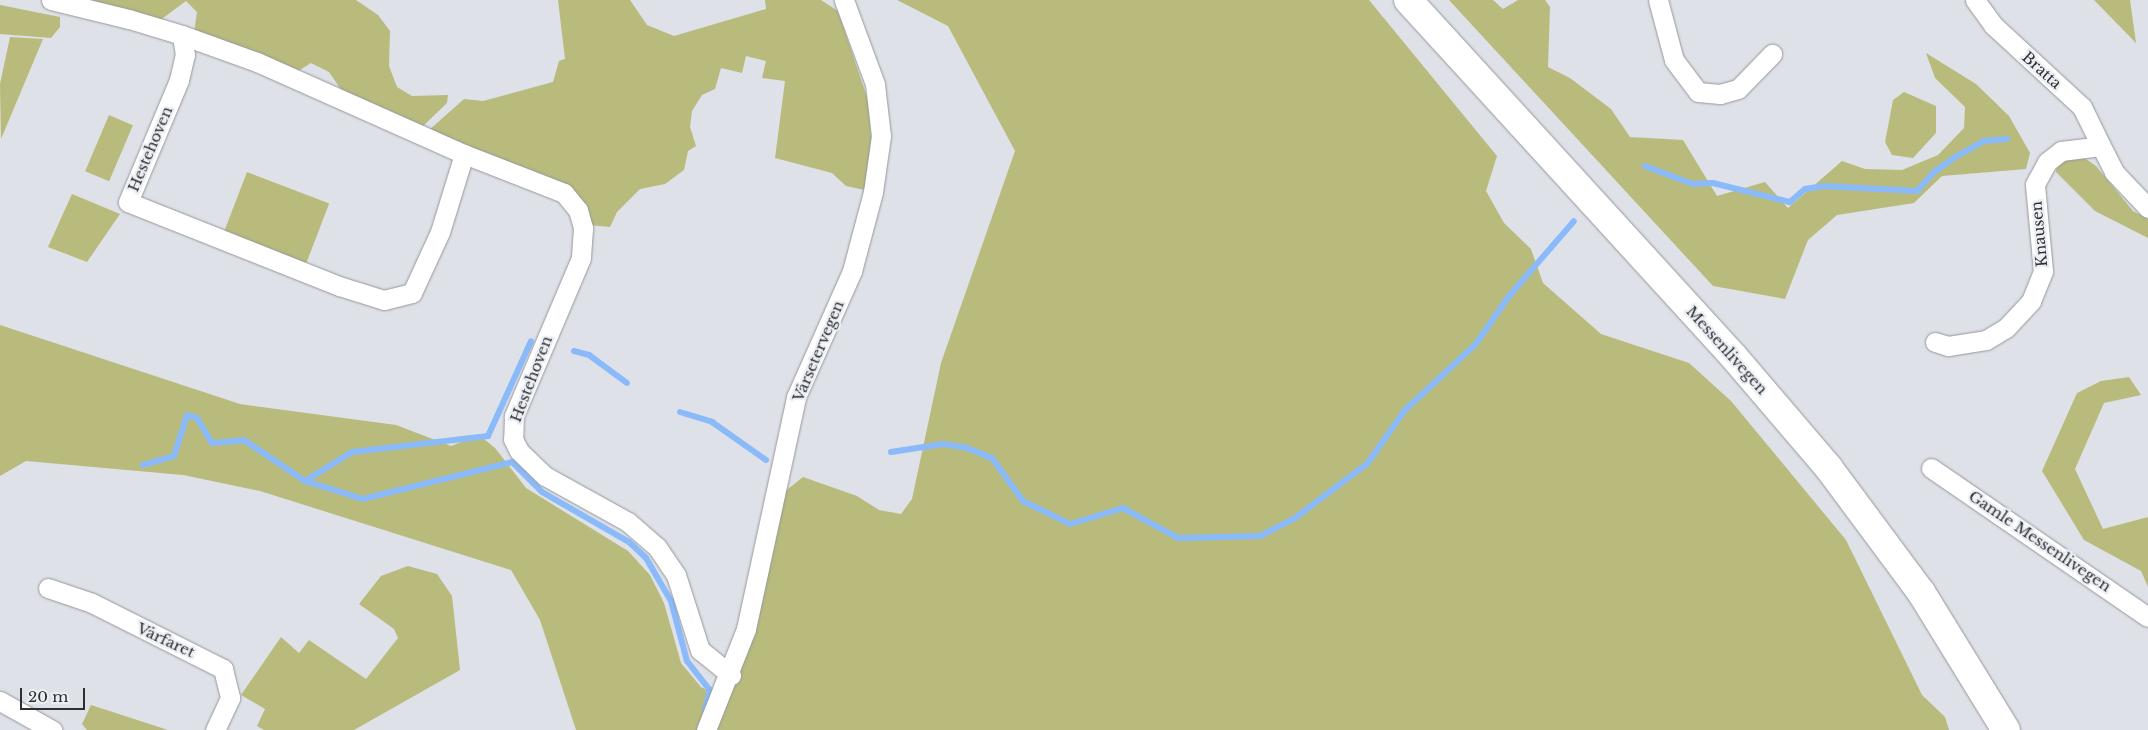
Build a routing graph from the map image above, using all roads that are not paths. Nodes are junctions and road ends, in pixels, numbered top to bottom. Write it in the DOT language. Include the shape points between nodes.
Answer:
graph roads {
  1 [pos="51,0"];
  2 [pos="844,0"];
  3 [pos="1408,0"];
  4 [pos="1658,0"];
  5 [pos="1975,0"];
  6 [pos="182,35"];
  7 [pos="1772,54"];
  8 [pos="2102,146"];
  9 [pos="464,154"];
  10 [pos="2148,208"];
  11 [pos="1935,342"];
  12 [pos="1931,468"];
  13 [pos="48,588"];
  14 [pos="2148,617"];
  15 [pos="731,676"];
  16 [pos="0,701"];
  17 [pos="52,730"];
  18 [pos="215,730"];
  19 [pos="706,730"];
  20 [pos="2006,730"];
  1 -- 6 [label="street, Hestehoven"];
  2 -- 15 [label="street, Vårsetervegen" via="875,84 881,136 875,183 852,271 796,397 758,583"];
  3 -- 20 [label="main road, Messenlivegen" via="1728,350 1828,467 1921,592"];
  4 -- 7 [label="street" via="1674,60 1698,92 1720,94 1738,89"];
  5 -- 8 [label="street, Bratta" via="1993,26 2082,108"];
  6 -- 9 [label="street, Hestehoven" via="257,62"];
  6 -- 9 [label="street, Hestehoven" via="181,72 128,202 208,237 384,300 406,298 424,274"];
  8 -- 10 [label="street" via="2114,172"];
  8 -- 11 [label="street, Knausen" via="2061,151 2040,172 2035,208 2043,271 2031,301 2006,328 1986,340 1948,346"];
  9 -- 15 [label="street, Hestehoven" via="564,193 578,210 583,228 581,258 514,416 519,451 545,476 628,522 656,547 676,575 700,650"];
  12 -- 14 [label="street, Gamle Messenlivegen"];
  13 -- 18 [label="street, Vårfaret" via="92,603 223,669 230,698"];
  15 -- 19 [label="street, Vårsetervegen"];
  16 -- 17 [label="street"];
}
